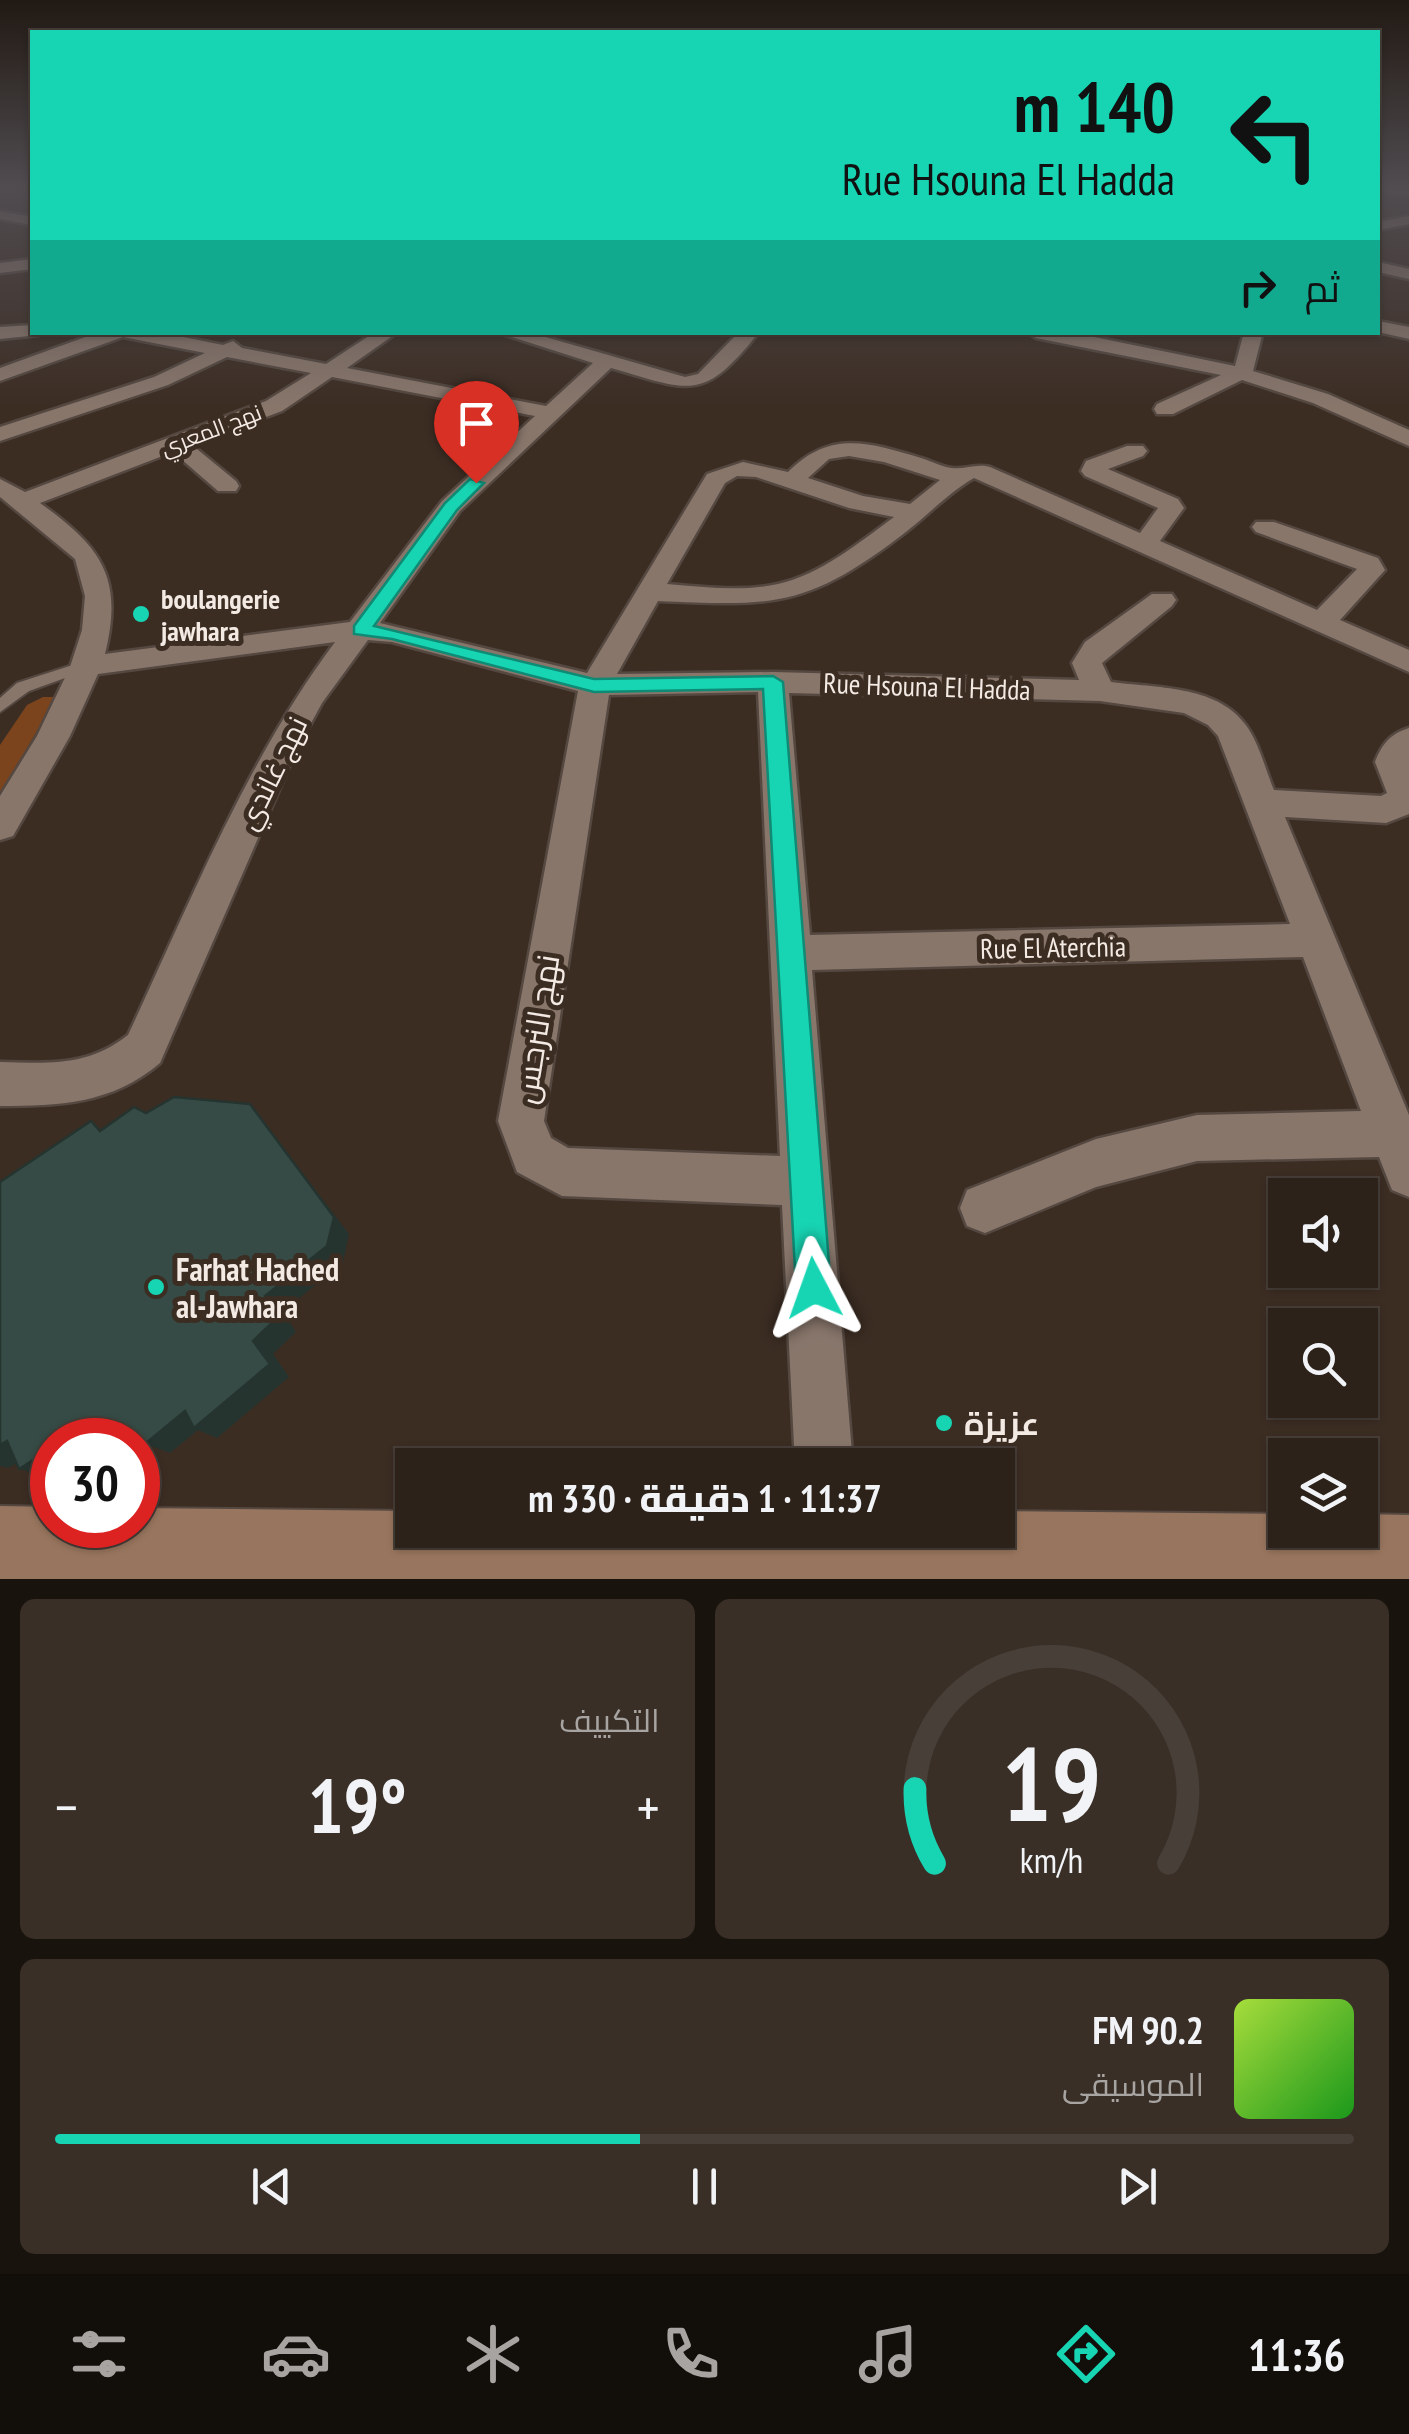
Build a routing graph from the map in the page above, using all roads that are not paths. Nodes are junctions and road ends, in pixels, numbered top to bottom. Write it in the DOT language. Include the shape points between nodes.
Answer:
graph roads {
  1 [pos="30,264"];
  2 [pos="1380,267"];
  3 [pos="0,268"];
  4 [pos="1407,272"];
  5 [pos="1380,327"];
  6 [pos="30,331"];
  7 [pos="0,333"];
  8 [pos="1409,333"];
  9 [pos="110,335"];
  10 [pos="143,335"];
  11 [pos="254,335"];
  12 [pos="384,335"];
  13 [pos="516,335"];
  14 [pos="747,335"];
  15 [pos="1052,335"];
  16 [pos="1253,335"];
  17 [pos="227,350"];
  18 [pos="606,361"];
  19 [pos="330,371"];
  20 [pos="1243,372"];
  21 [pos="0,375"];
  22 [pos="1165,409"];
  23 [pos="1394,409"];
  24 [pos="551,413"];
  25 [pos="1366,416"];
  26 [pos="0,434"];
  27 [pos="1409,439"];
  28 [pos="178,444"];
  29 [pos="1135,450"];
  30 [pos="957,478"];
  31 [pos="792,481"];
  32 [pos="227,486"];
  33 [pos="6,492"];
  34 [pos="915,513"];
  35 [pos="1265,527"];
  36 [pos="1145,544"];
  37 [pos="648,592"];
  38 [pos="1162,600"];
  39 [pos="1322,622"];
  40 [pos="361,630"];
  41 [pos="1409,662"];
  42 [pos="84,666"];
  43 [pos="773,682"];
  44 [pos="594,685"];
  45 [pos="1100,691"];
  46 [pos="0,707"];
  47 [pos="1409,740"];
  48 [pos="1259,802"];
  49 [pos="0,826"];
  50 [pos="1315,940"];
  51 [pos="791,953"];
  52 [pos="0,1084"];
  53 [pos="1402,1153"];
  54 [pos="807,1182"];
  55 [pos="985,1208"];
  56 [pos="823,1448"];
  57 [pos="0,1548"];
  58 [pos="830,1553"];
  59 [pos="1409,1557"];
  1 -- 3 [label="street"];
  2 -- 4 [label="street"];
  5 -- 8 [label="street"];
  6 -- 7 [label="street"];
  9 -- 21 [label="street"];
  10 -- 17 [label="street"];
  11 -- 17 [label="street"];
  12 -- 19 [label="street, نهج المعري"];
  13 -- 18 [label="street"];
  14 -- 18 [label="street" via="694,383"];
  15 -- 20 [label="street"];
  16 -- 20 [label="street"];
  17 -- 19 [label="street"];
  17 -- 26 [label="street" via="161,382"];
  18 -- 24 [label="street, نهج غاندي"];
  19 -- 24 [label="street"];
  19 -- 28 [label="street, نهج المعري" via="274,406"];
  20 -- 22 [label="street"];
  20 -- 25 [label="street"];
  23 -- 25 [label="street"];
  24 -- 40 [label="street, نهج غاندي" via="451,506"];
  25 -- 27 [label="street"];
  28 -- 32 [label="street"];
  28 -- 33 [label="street, نهج المعري"];
  29 -- 36 [label="street" via="1092,470 1169,504"];
  30 -- 31 [label="street" via="842,448 821,454"];
  30 -- 34 [label="street"];
  30 -- 36 [label="street" via="982,472"];
  31 -- 34 [label="street"];
  31 -- 37 [label="street" via="742,467 726,470"];
  33 -- 42 [label="street" via="92,566 100,602"];
  34 -- 37 [label="street" via="835,568 775,594"];
  35 -- 39 [label="street" via="1371,570"];
  36 -- 39 [label="street"];
  37 -- 44 [label="street"];
  38 -- 45 [label="street" via="1087,662"];
  39 -- 41 [label="street"];
  40 -- 42 [label="street, Rue Hsouna El Hadda"];
  40 -- 44 [label="street, Rue Hsouna El Hadda"];
  40 -- 52 [label="street, نهج غاندي" via="279,750 144,1049 96,1081"];
  42 -- 46 [label="lane" via="23,687"];
  42 -- 49 [label="street" via="60,725"];
  43 -- 44 [label="street, Rue Hsouna El Hadda"];
  43 -- 45 [label="street, Rue Hsouna El Hadda"];
  43 -- 51 [label="street"];
  44 -- 54 [label="street, نهج النرجس" via="521,1121 534,1155 562,1172"];
  45 -- 48 [label="street, Rue Hsouna El Hadda" via="1170,697 1220,717 1233,730"];
  47 -- 48 [label="street" via="1392,762 1404,800 1386,810"];
  48 -- 50 [label="street, Rue Hsouna El Hadda"];
  50 -- 51 [label="street, Rue El Aterchia"];
  50 -- 53 [label="street, Rue Hsouna El Hadda"];
  51 -- 54 [label="street"];
  53 -- 55 [label="street" via="1197,1138 1096,1163"];
  54 -- 56 [label="street"];
  57 -- 58 [label="main road"];
  58 -- 59 [label="main road"];
}
